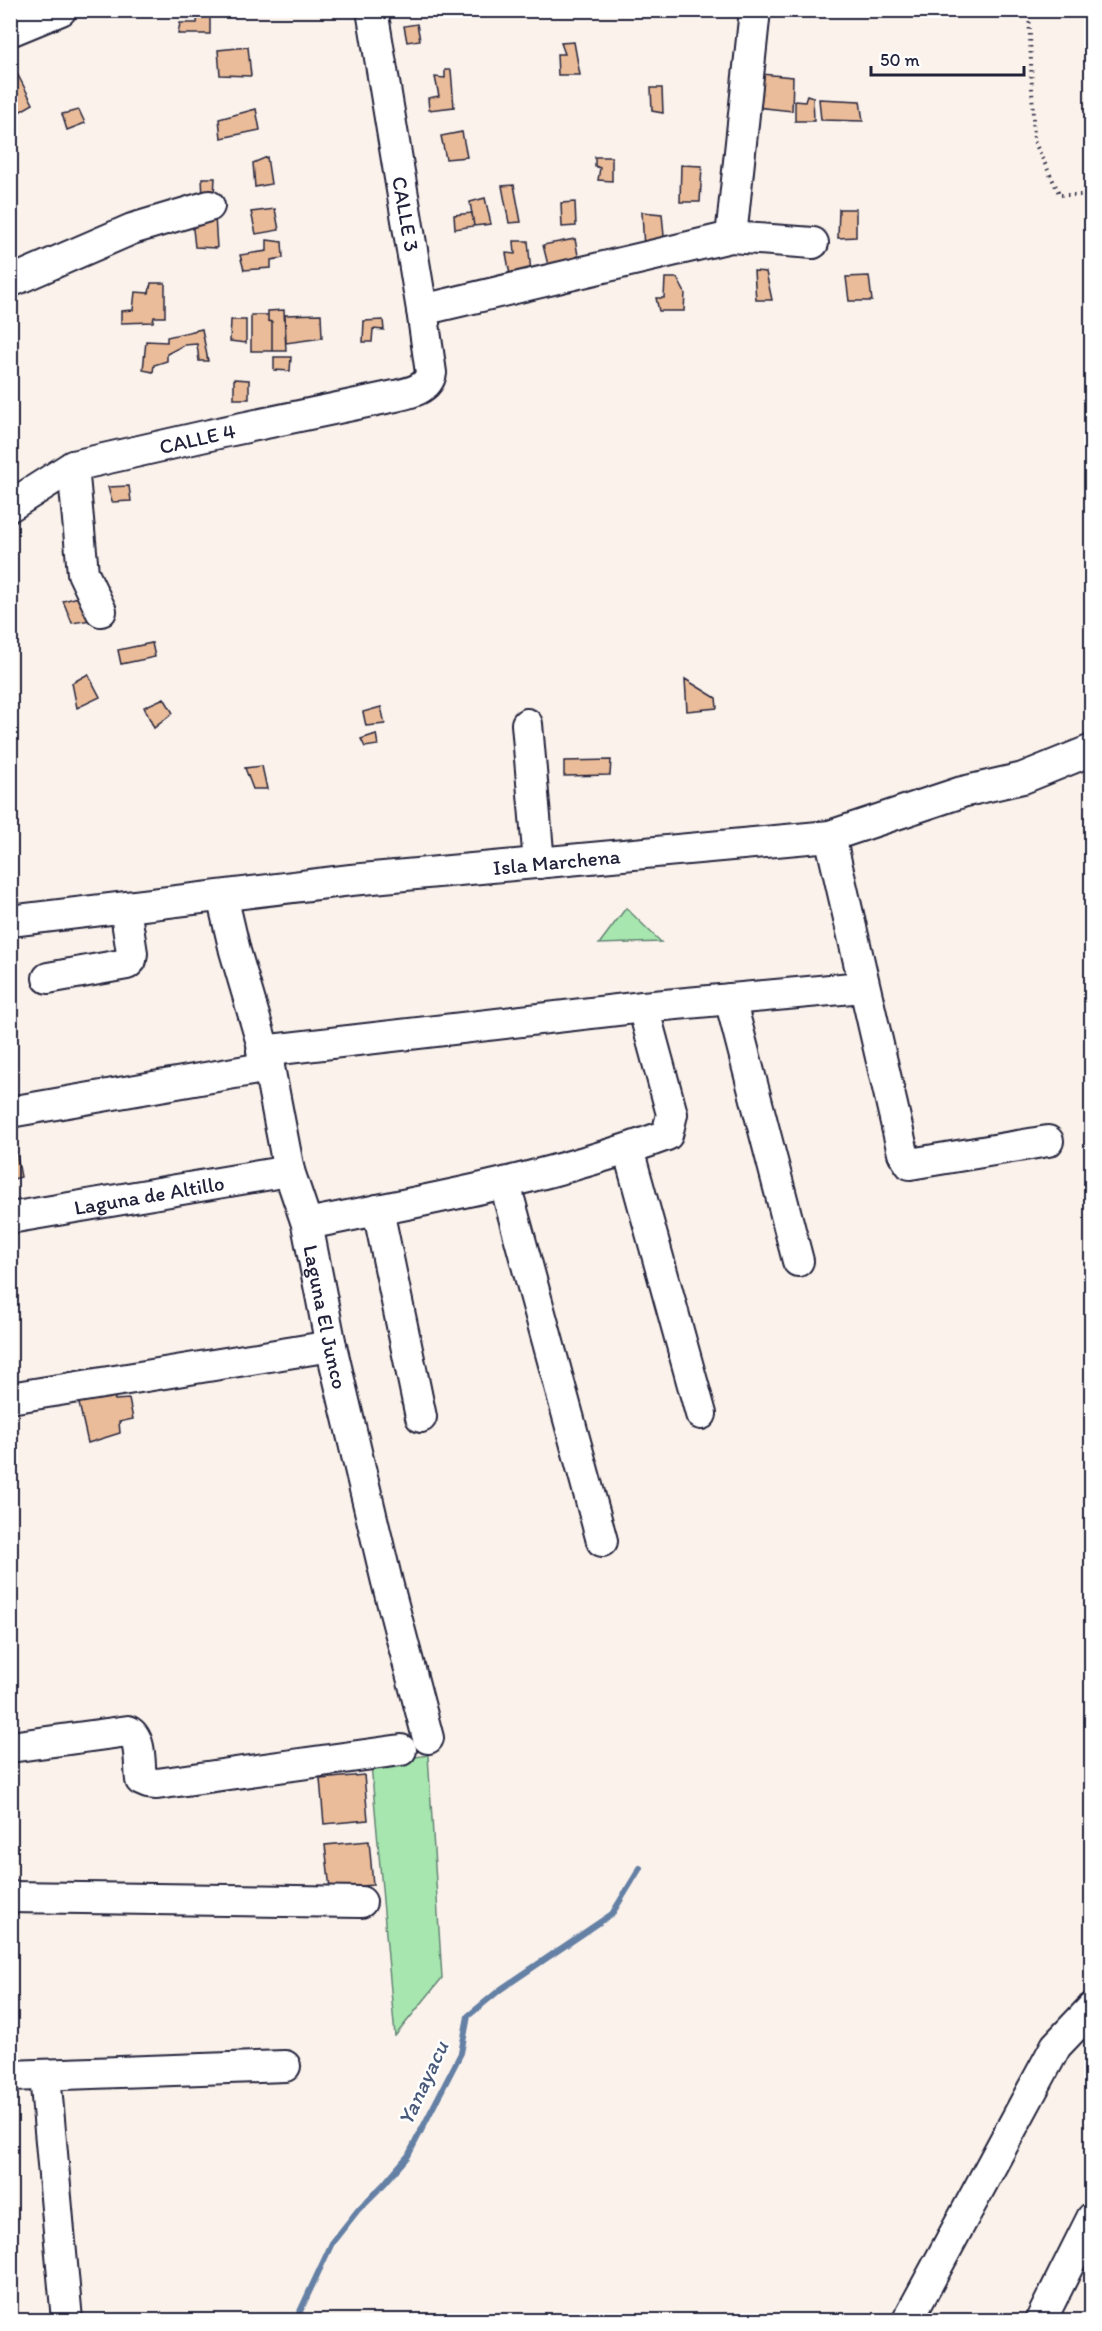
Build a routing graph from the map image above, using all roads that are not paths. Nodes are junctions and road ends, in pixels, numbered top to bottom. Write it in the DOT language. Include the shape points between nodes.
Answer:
graph roads {
  1 [pos="61,10"];
  2 [pos="372,10"];
  3 [pos="755,10"];
  4 [pos="10,31"];
  5 [pos="209,206"];
  6 [pos="731,237"];
  7 [pos="813,243"];
  8 [pos="10,282"];
  9 [pos="422,310"];
  10 [pos="395,396"];
  11 [pos="73,466"];
  12 [pos="10,506"];
  13 [pos="101,611"];
  14 [pos="527,724"];
  15 [pos="1092,750"];
  16 [pos="830,836"];
  17 [pos="538,863"];
  18 [pos="222,896"];
  19 [pos="125,908"];
  20 [pos="10,921"];
  21 [pos="48,978"];
  22 [pos="863,987"];
  23 [pos="730,999"];
  24 [pos="643,1007"];
  25 [pos="266,1059"];
  26 [pos="10,1112"];
  27 [pos="1048,1141"];
  28 [pos="628,1149"];
  29 [pos="289,1171"];
  30 [pos="505,1184"];
  31 [pos="378,1210"];
  32 [pos="10,1218"];
  33 [pos="307,1224"];
  34 [pos="798,1261"];
  35 [pos="331,1346"];
  36 [pos="10,1398"];
  37 [pos="701,1414"];
  38 [pos="421,1417"];
  39 [pos="602,1541"];
  40 [pos="428,1738"];
  41 [pos="10,1747"];
  42 [pos="401,1750"];
  43 [pos="10,1897"];
  44 [pos="361,1902"];
  45 [pos="1092,2008"];
  46 [pos="285,2066"];
  47 [pos="45,2075"];
  48 [pos="10,2076"];
  49 [pos="1092,2218"];
  50 [pos="67,2320"];
  51 [pos="908,2320"];
  52 [pos="1041,2320"];
  1 -- 4 [label="street"];
  2 -- 9 [label="street, CALLE 3"];
  3 -- 6 [label="street"];
  5 -- 8 [label="street" via="132,229"];
  6 -- 7 [label="street"];
  6 -- 9 [label="street"];
  9 -- 10 [label="street, CALLE 3" via="430,378 420,388"];
  10 -- 11 [label="street, CALLE 4"];
  11 -- 12 [label="street, CALLE 4"];
  11 -- 13 [label="street" via="83,573"];
  14 -- 17 [label="street"];
  15 -- 16 [label="street, Isla Marchena" via="1023,778 962,792"];
  16 -- 17 [label="street, Isla Marchena"];
  16 -- 22 [label="street"];
  17 -- 18 [label="street, Isla Marchena"];
  18 -- 19 [label="street, Isla Marchena"];
  18 -- 25 [label="street, Laguna El Junco"];
  19 -- 20 [label="street, Isla Marchena"];
  19 -- 21 [label="street" via="132,953 127,964"];
  22 -- 23 [label="street"];
  22 -- 27 [label="street" via="903,1153 910,1164"];
  23 -- 24 [label="street"];
  23 -- 34 [label="street"];
  24 -- 25 [label="street"];
  24 -- 28 [label="street" via="672,1114 667,1135"];
  25 -- 26 [label="street"];
  25 -- 29 [label="street, Laguna El Junco"];
  28 -- 30 [label="street"];
  28 -- 37 [label="street"];
  29 -- 32 [label="street, Laguna de Altillo"];
  29 -- 33 [label="street, Laguna El Junco"];
  30 -- 31 [label="street"];
  30 -- 39 [label="street"];
  31 -- 33 [label="street"];
  31 -- 38 [label="street"];
  33 -- 35 [label="street, Laguna El Junco"];
  35 -- 36 [label="street"];
  35 -- 40 [label="street, Laguna El Junco"];
  41 -- 42 [label="street" via="132,1732 137,1740 141,1780 157,1784"];
  43 -- 44 [label="street"];
  45 -- 51 [label="street" via="1056,2046"];
  46 -- 47 [label="street"];
  47 -- 48 [label="street"];
  47 -- 50 [label="street"];
  49 -- 52 [label="street"];
}
